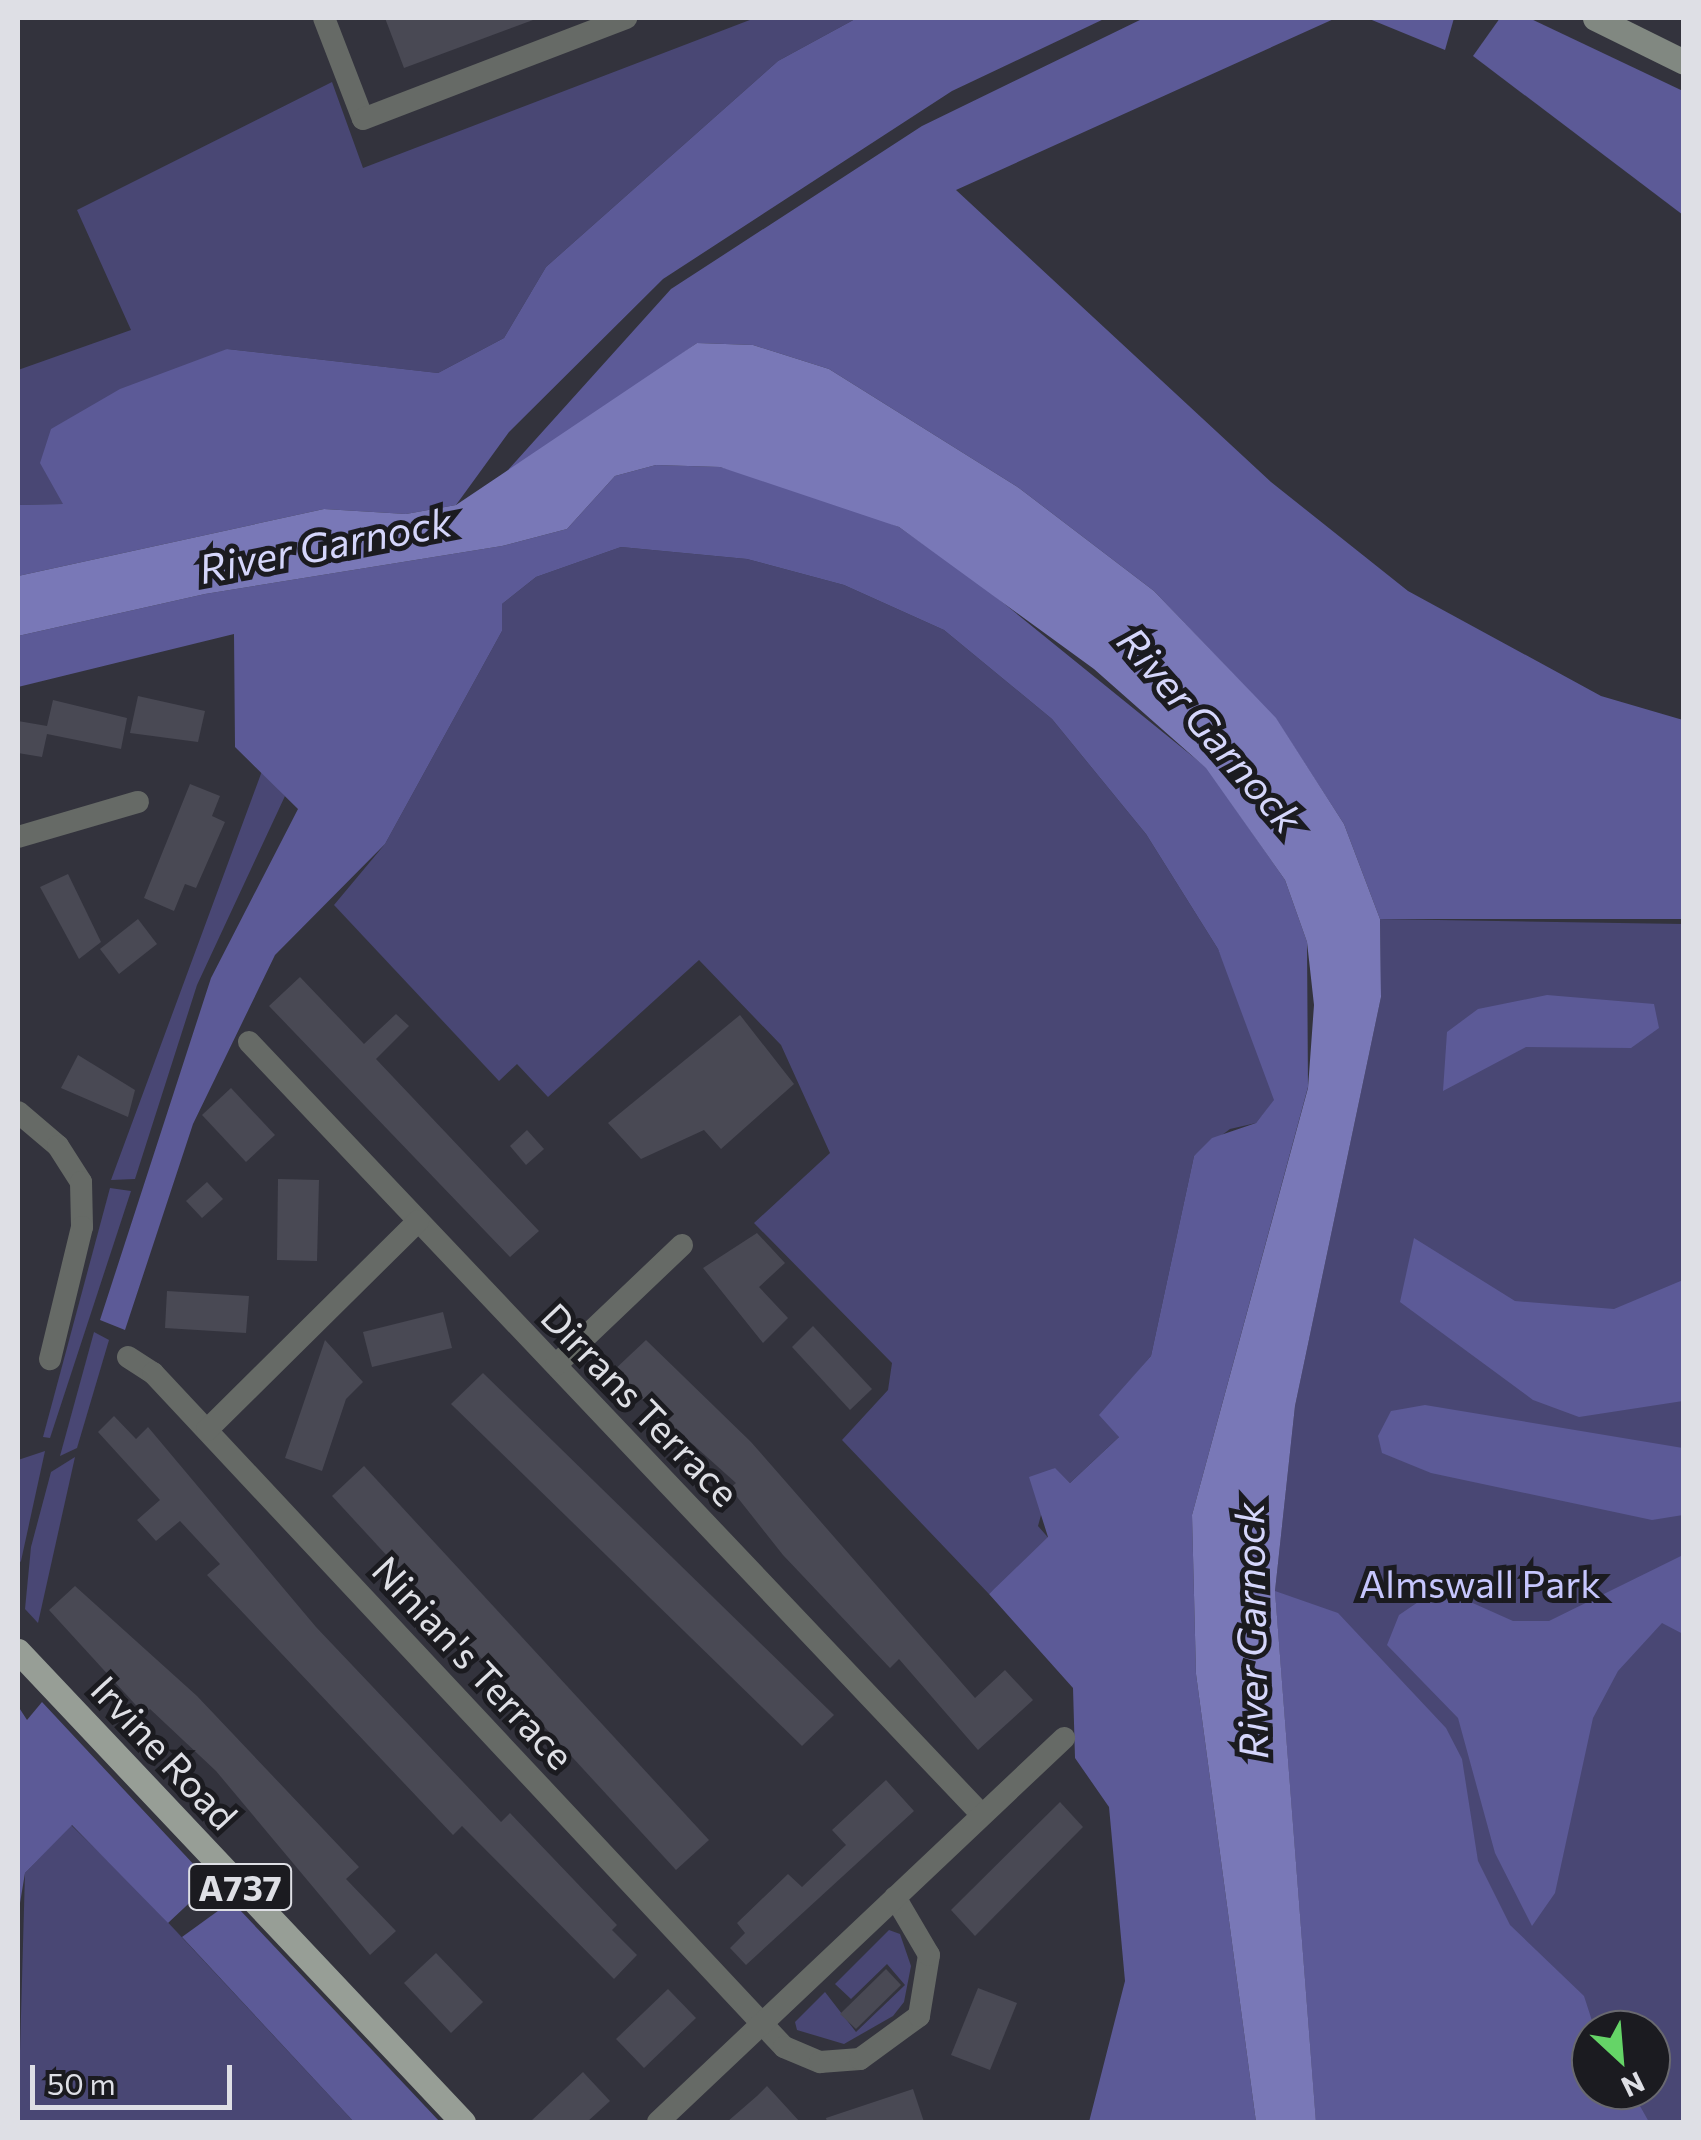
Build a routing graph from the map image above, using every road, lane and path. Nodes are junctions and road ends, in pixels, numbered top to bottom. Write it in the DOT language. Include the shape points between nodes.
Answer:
graph roads {
  1 [pos="324,18"];
  2 [pos="626,18"];
  3 [pos="1595,18"];
  4 [pos="1684,62"];
  5 [pos="138,802"];
  6 [pos="18,837"];
  7 [pos="248,1042"];
  8 [pos="18,1112"];
  9 [pos="418,1221"];
  10 [pos="682,1245"];
  11 [pos="128,1357"];
  12 [pos="50,1359"];
  13 [pos="556,1365"];
  14 [pos="207,1430"];
  15 [pos="18,1650"];
  16 [pos="1064,1738"];
  17 [pos="982,1814"];
  18 [pos="896,1897"];
  19 [pos="763,2022"];
  20 [pos="463,2122"];
  21 [pos="658,2122"];
  1 -- 2 [label="street" via="363,119"];
  3 -- 4 [label="main road"];
  5 -- 6 [label="street"];
  7 -- 9 [label="street, Dirrans Terrace"];
  8 -- 12 [label="street" via="58,1146 80,1182 82,1227"];
  9 -- 13 [label="street, Dirrans Terrace"];
  9 -- 14 [label="street"];
  10 -- 13 [label="street"];
  11 -- 14 [label="street, Ninian's Terrace"];
  13 -- 17 [label="street, Dirrans Terrace"];
  14 -- 19 [label="street, Ninian's Terrace"];
  15 -- 20 [label="main road, Irvine Road / A737"];
  16 -- 17 [label="street"];
  17 -- 18 [label="street"];
  18 -- 19 [label="street"];
  18 -- 19 [label="street, Ninian's Terrace" via="924,1939 930,1972 929,1994 902,2035 860,2059 820,2062 784,2047"];
  19 -- 21 [label="street"];
}
